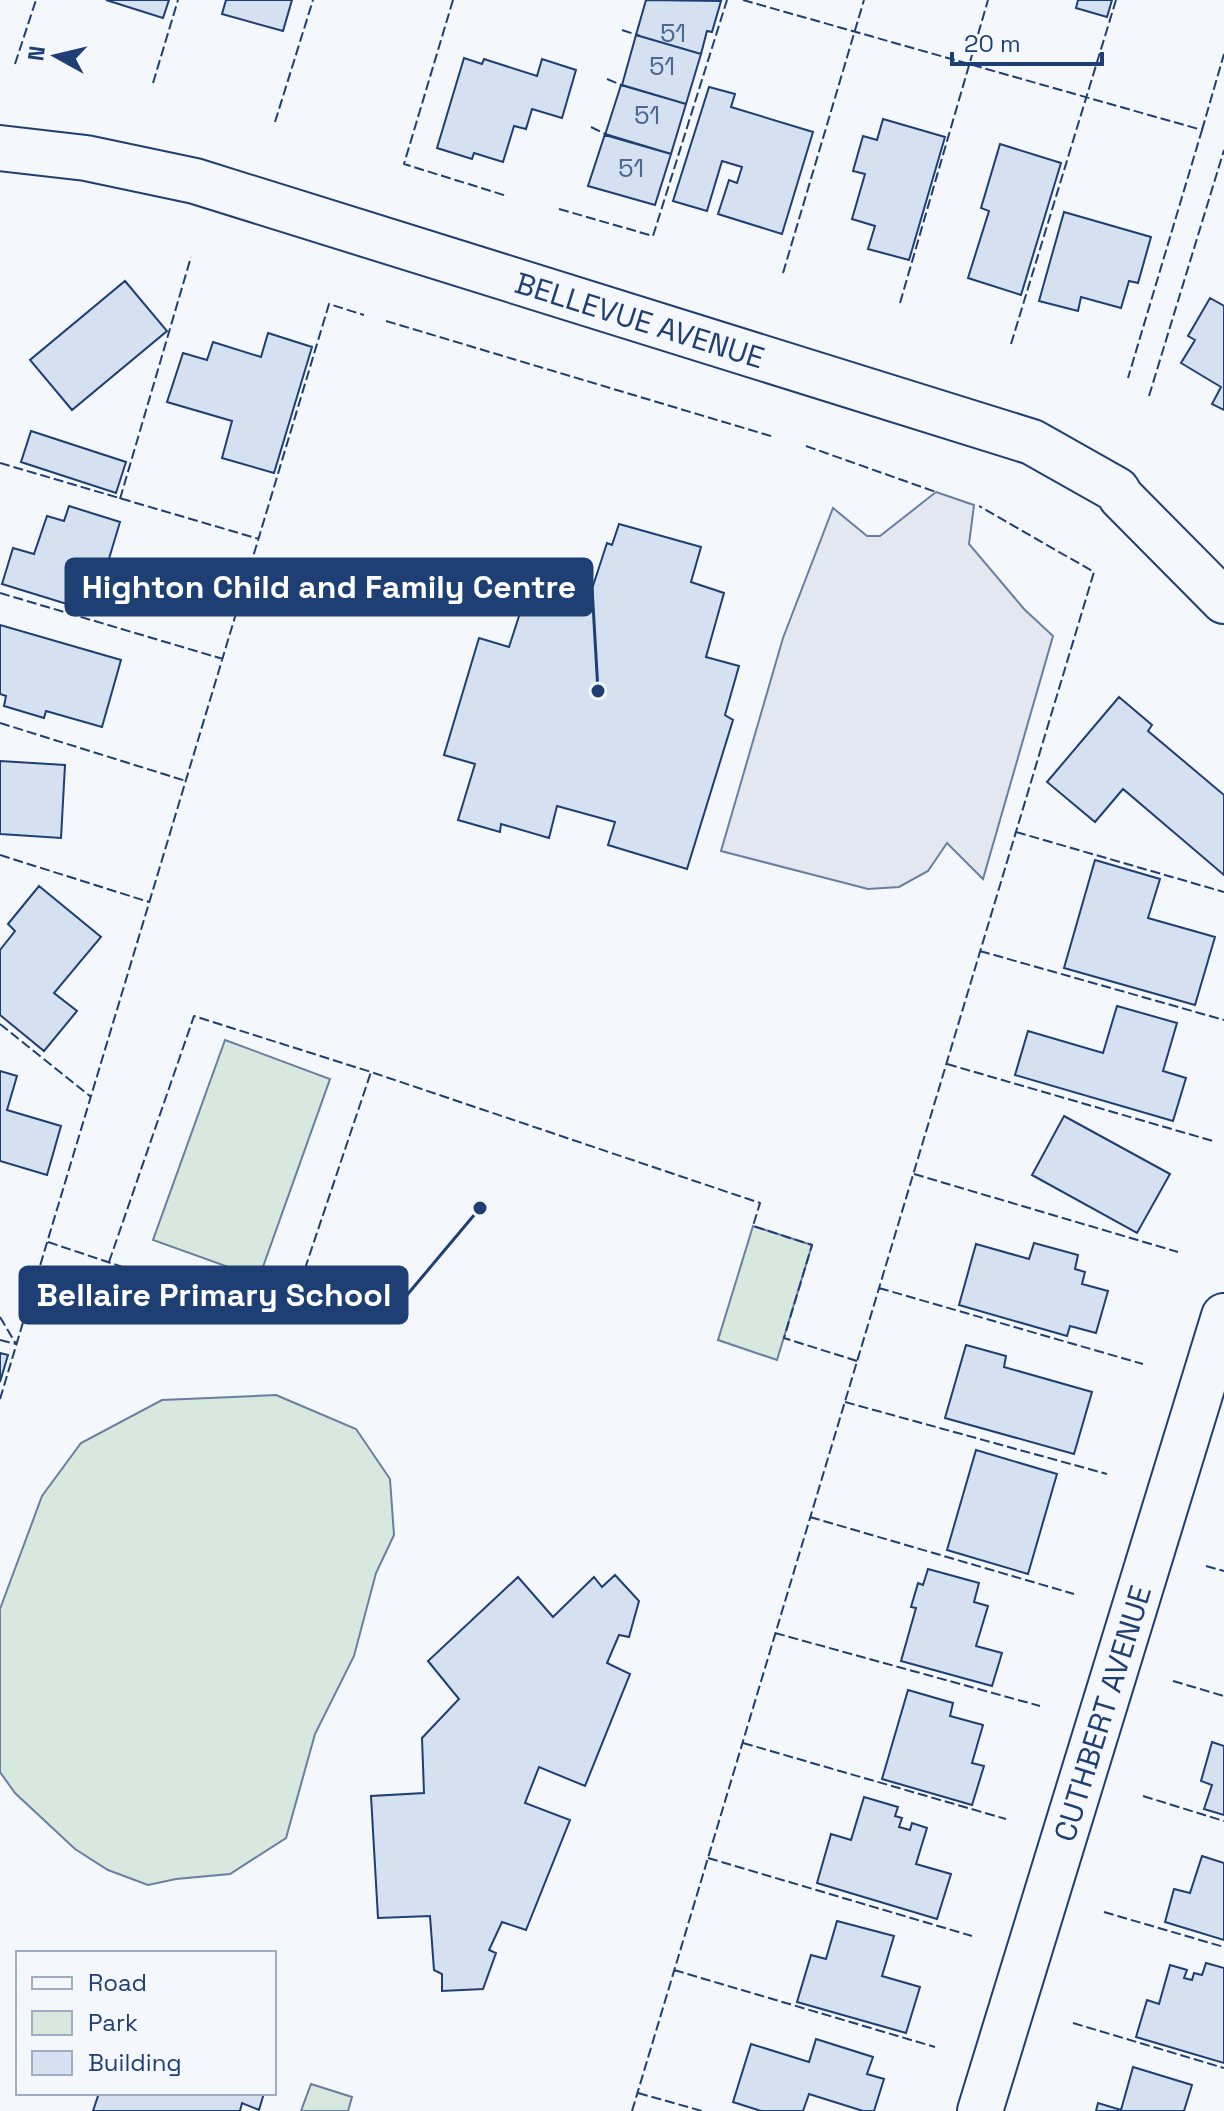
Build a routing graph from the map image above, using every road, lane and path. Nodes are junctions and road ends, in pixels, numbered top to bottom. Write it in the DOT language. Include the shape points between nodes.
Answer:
graph roads {
  1 [pos="2,154"];
  2 [pos="1224,601"];
  3 [pos="1224,1316"];
  4 [pos="980,2111"];
  1 -- 2 [label="street, BELLEVUE AVENUE" via="86,158 195,181 1032,442 1117,490"];
  3 -- 4 [label="street, CUTHBERT AVENUE"];
}
